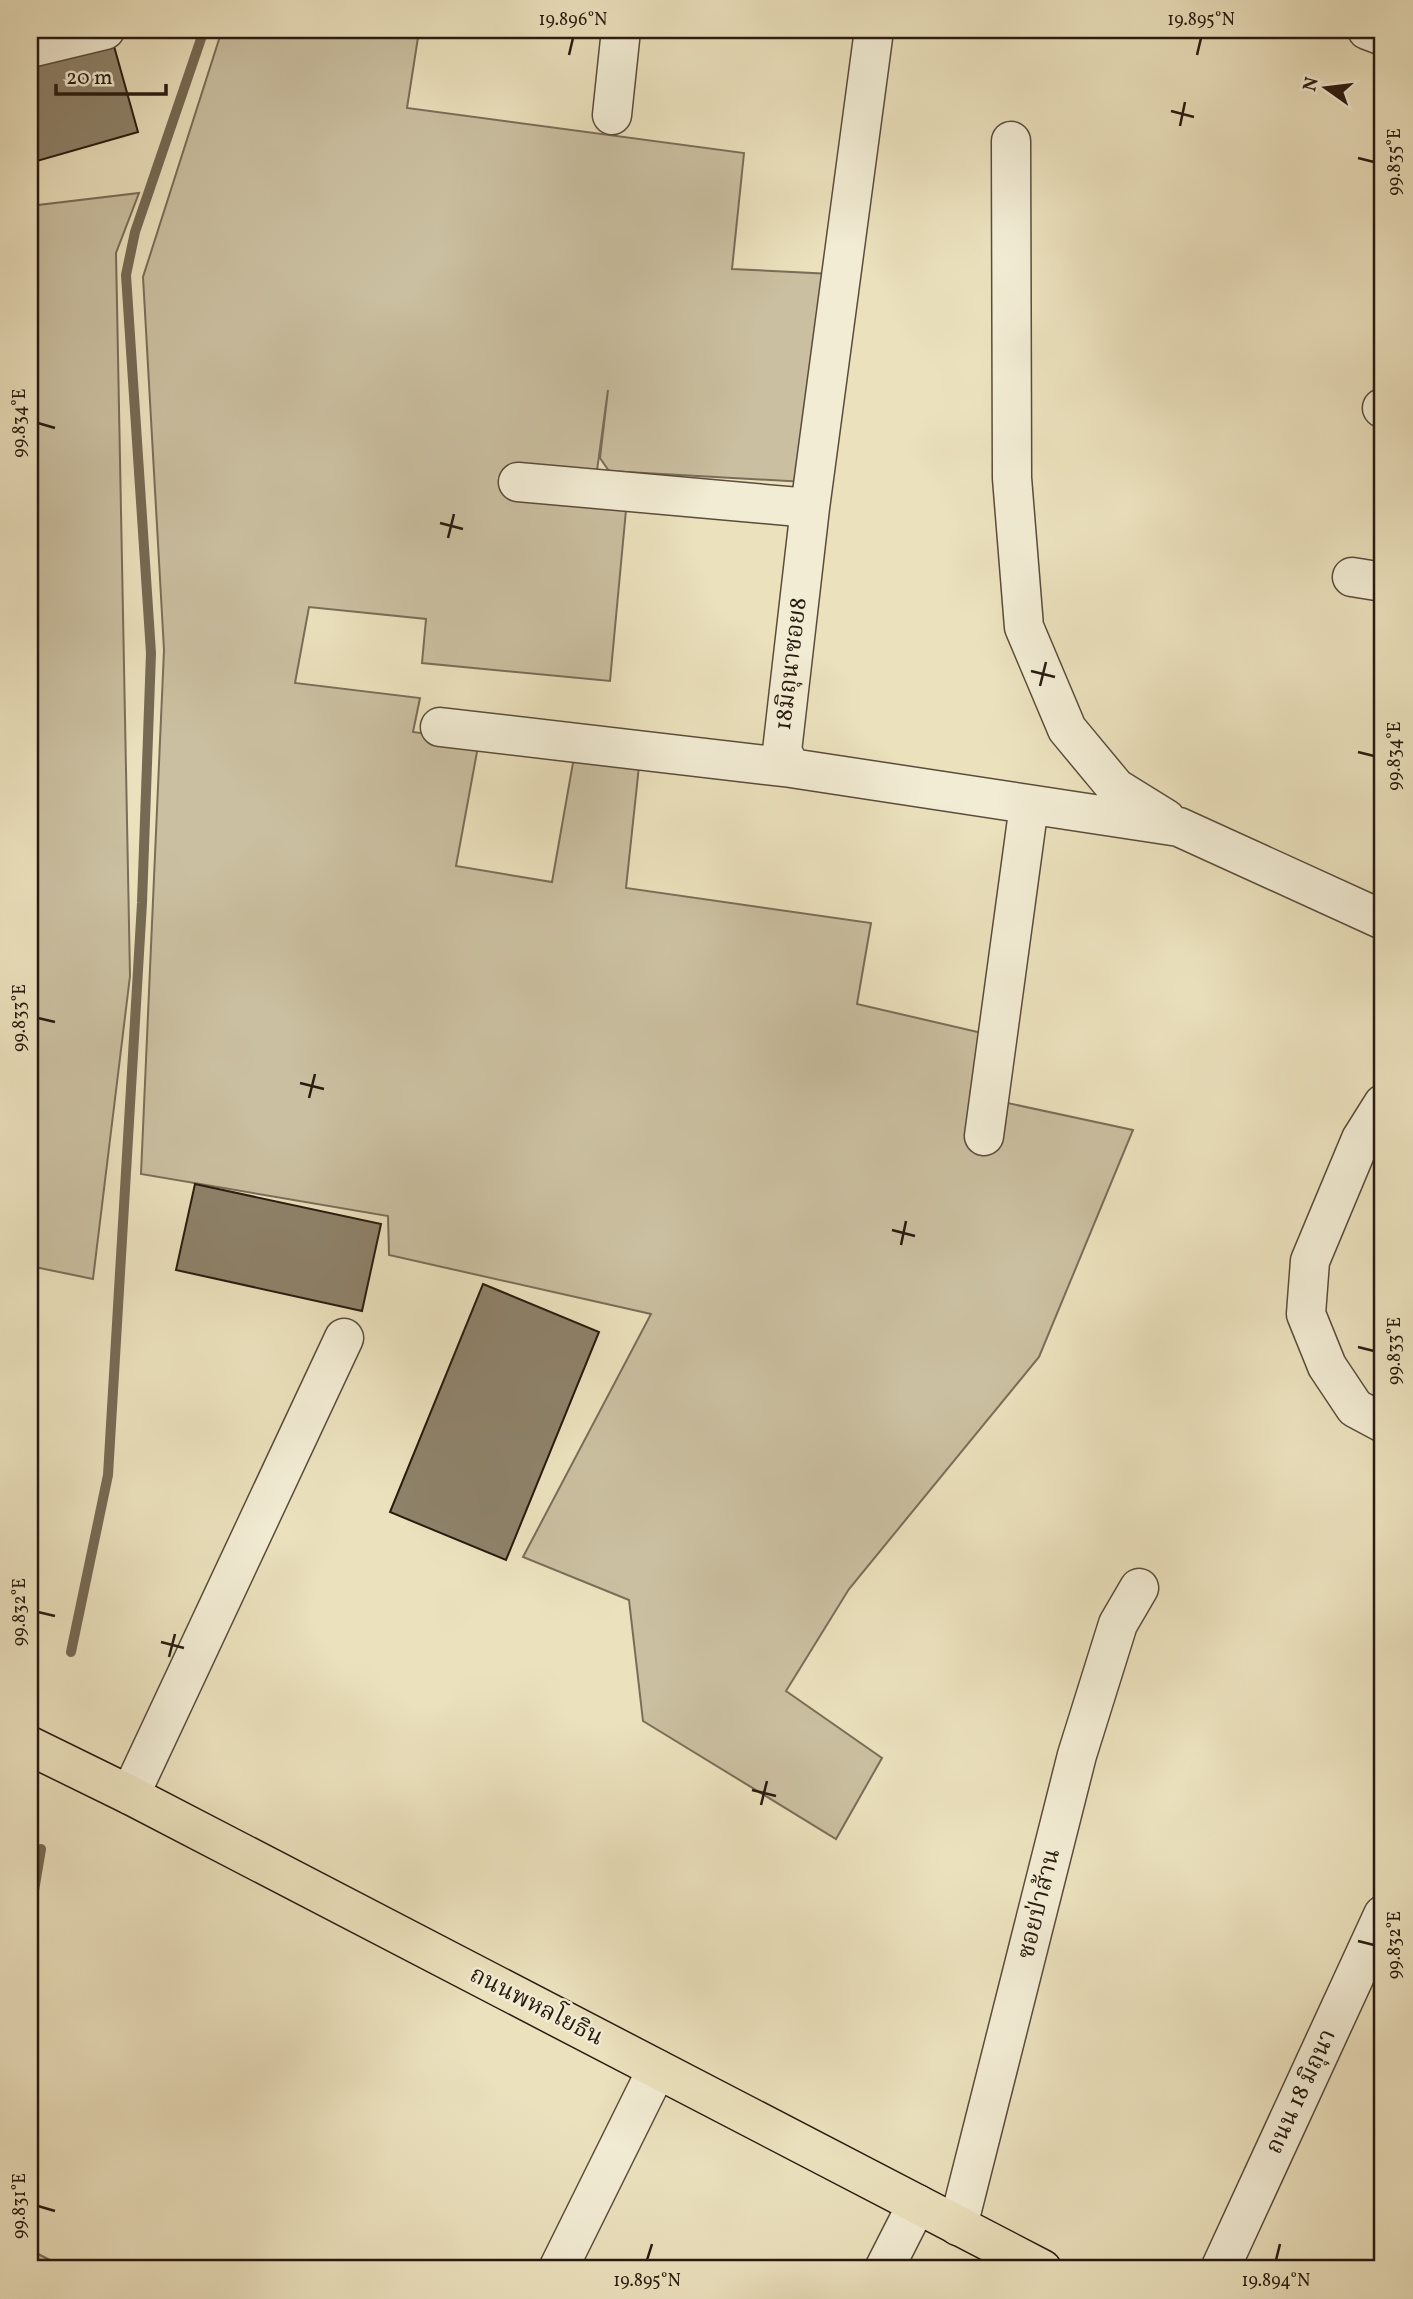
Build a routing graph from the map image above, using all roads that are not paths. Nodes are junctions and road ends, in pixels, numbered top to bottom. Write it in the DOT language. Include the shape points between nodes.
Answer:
graph roads {
  1 [pos="621,30"];
  2 [pos="874,30"];
  3 [pos="1367,30"];
  4 [pos="83,32"];
  5 [pos="1383,36"];
  6 [pos="30,48"];
  7 [pos="612,115"];
  8 [pos="1011,141"];
  9 [pos="518,482"];
  10 [pos="810,508"];
  11 [pos="440,727"];
  12 [pos="791,768"];
  13 [pos="1029,804"];
  14 [pos="1179,827"];
  15 [pos="1383,920"];
  16 [pos="1383,1104"];
  17 [pos="984,1136"];
  18 [pos="344,1338"];
  19 [pos="1369,1415"];
  20 [pos="1139,1588"];
  21 [pos="30,1746"];
  22 [pos="130,1795"];
  23 [pos="1383,1914"];
  24 [pos="657,2069"];
  25 [pos="917,2204"];
  26 [pos="958,2226"];
  27 [pos="558,2269"];
  28 [pos="884,2269"];
  29 [pos="1042,2269"];
  30 [pos="1220,2269"];
  1 -- 7 [label="street"];
  2 -- 10 [label="street, 18มิถุนาซอย8"];
  3 -- 5 [label="street"];
  4 -- 6 [label="street"];
  8 -- 14 [label="street" via="1012,478 1024,627 1067,729 1116,788"];
  9 -- 10 [label="street"];
  10 -- 12 [label="street, 18มิถุนาซอย8" via="782,751"];
  11 -- 12 [label="street"];
  12 -- 13 [label="street, 18มิถุนาซอย8"];
  13 -- 14 [label="street, 18มิถุนาซอย8"];
  13 -- 17 [label="street"];
  14 -- 15 [label="street, 18มิถุนาซอย8"];
  16 -- 19 [label="street" via="1361,1139 1310,1261 1306,1314 1326,1366"];
  18 -- 22 [label="street"];
  20 -- 26 [label="street, ซอยป่าส้าน" via="1118,1624 1077,1755"];
  21 -- 22 [label="main road, ถนนพหลโยธิน"];
  22 -- 24 [label="main road, ถนนพหลโยธิน"];
  23 -- 30 [label="street, ถนน 18 มิถุนา"];
  24 -- 25 [label="main road, ถนนพหลโยธิน"];
  24 -- 27 [label="street"];
  25 -- 26 [label="main road, ถนนพหลโยธิน"];
  25 -- 28 [label="street"];
  26 -- 29 [label="main road, ถนนพหลโยธิน"];
}
